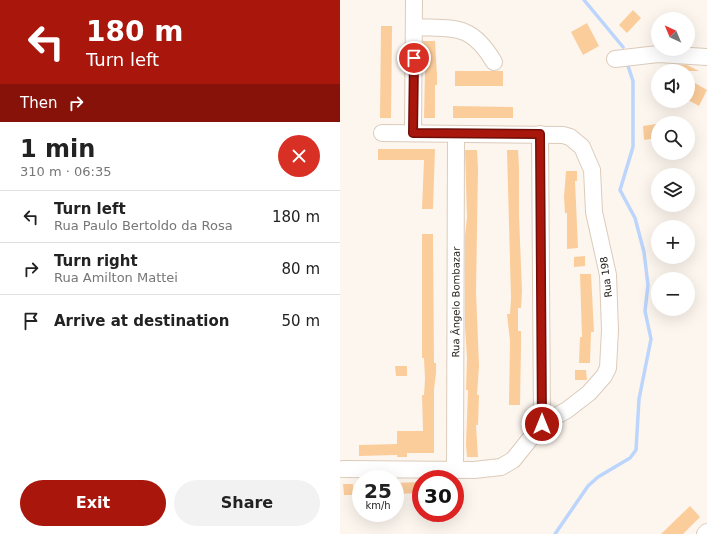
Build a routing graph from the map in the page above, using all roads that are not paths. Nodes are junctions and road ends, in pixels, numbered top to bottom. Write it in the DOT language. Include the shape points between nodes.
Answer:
graph roads {
  1 [pos="414,0"];
  2 [pos="414,27"];
  3 [pos="707,57"];
  4 [pos="615,58"];
  5 [pos="494,62"];
  6 [pos="382,133"];
  7 [pos="413,133"];
  8 [pos="456,134"];
  9 [pos="540,134"];
  10 [pos="542,424"];
  11 [pos="343,468"];
  12 [pos="455,470"];
  1 -- 2 [label="street"];
  2 -- 5 [label="street" via="462,30 478,39"];
  2 -- 7 [label="street"];
  3 -- 4 [label="street" via="658,54"];
  6 -- 7 [label="street, Rua 198"];
  7 -- 8 [label="street, Rua 198"];
  8 -- 9 [label="street, Rua 198"];
  8 -- 12 [label="street, Rua Ângelo Bombazar"];
  9 -- 10 [label="street"];
  9 -- 10 [label="street, Rua 198" via="570,137 582,147 590,162 594,212 608,276 610,330 609,358 604,376 579,402"];
  10 -- 12 [label="street" via="507,464 494,468"];
  11 -- 12 [label="street"];
}
